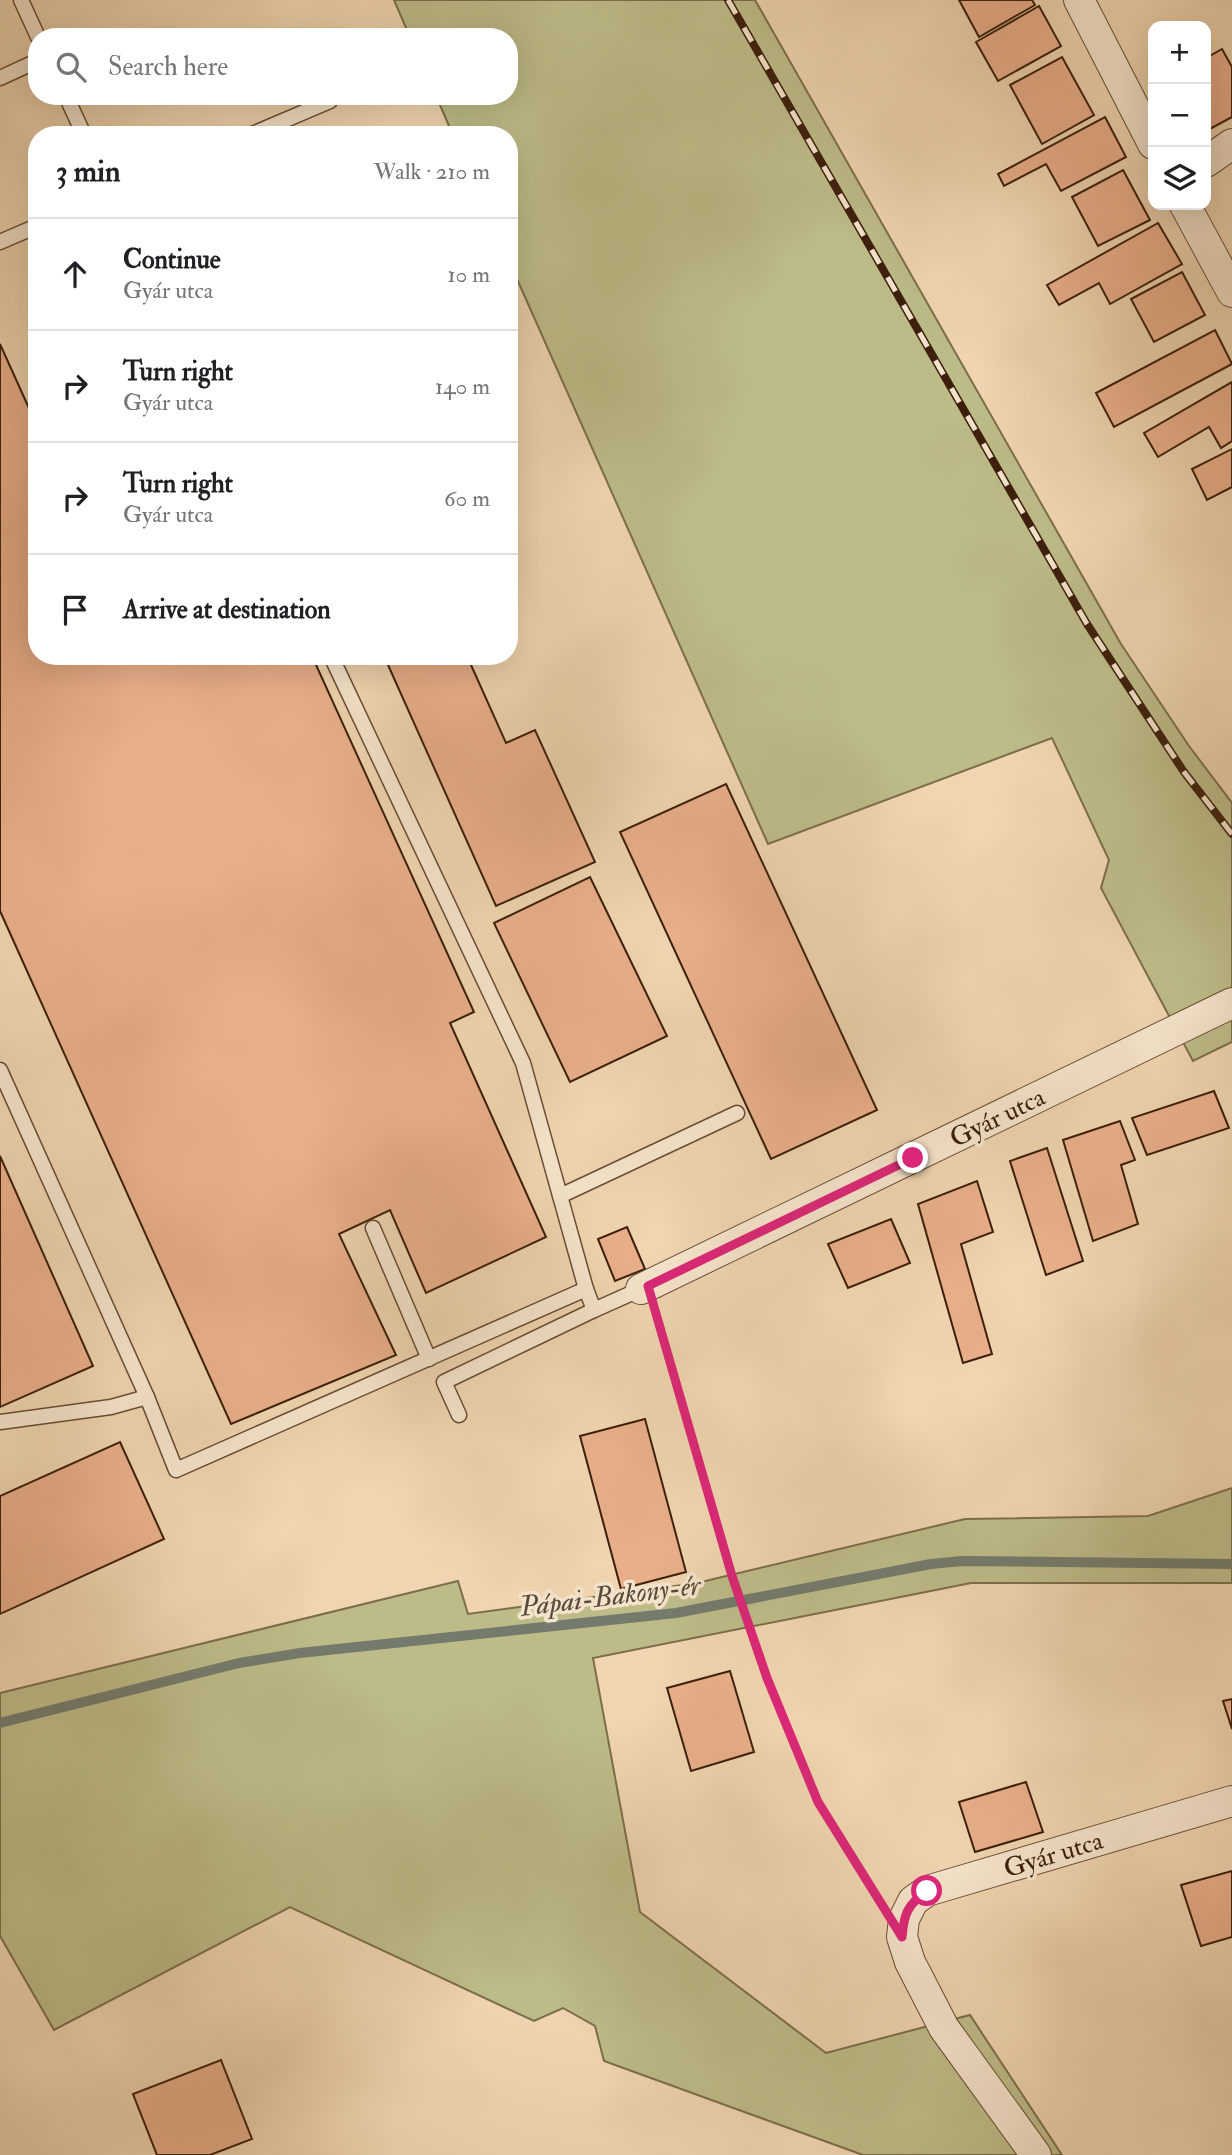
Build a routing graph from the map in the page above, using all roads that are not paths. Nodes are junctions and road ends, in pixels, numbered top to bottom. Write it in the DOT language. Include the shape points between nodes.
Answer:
graph roads {
  1 [pos="21,0"];
  2 [pos="1079,0"];
  3 [pos="34,28"];
  4 [pos="28,65"];
  5 [pos="0,78"];
  6 [pos="70,105"];
  7 [pos="321,105"];
  8 [pos="80,126"];
  9 [pos="271,126"];
  10 [pos="1148,134"];
  11 [pos="1232,144"];
  12 [pos="1211,159"];
  13 [pos="1188,210"];
  14 [pos="28,230"];
  15 [pos="0,242"];
  16 [pos="1232,292"];
  17 [pos="335,665"];
  18 [pos="1232,1003"];
  19 [pos="0,1069"];
  20 [pos="737,1113"];
  21 [pos="560,1196"];
  22 [pos="373,1228"];
  23 [pos="644,1288"];
  24 [pos="586,1289"];
  25 [pos="594,1310"];
  26 [pos="429,1359"];
  27 [pos="147,1397"];
  28 [pos="459,1415"];
  29 [pos="0,1422"];
  30 [pos="1232,1801"];
  31 [pos="1036,2155"];
  1 -- 3 [label="lane"];
  2 -- 10 [label="street"];
  4 -- 5 [label="lane"];
  6 -- 8 [label="lane"];
  7 -- 9 [label="lane"];
  11 -- 12 [label="street"];
  13 -- 16 [label="street"];
  14 -- 15 [label="lane"];
  17 -- 21 [label="lane" via="523,1063"];
  18 -- 23 [label="street, Gyár utca"];
  19 -- 27 [label="lane"];
  20 -- 21 [label="lane"];
  21 -- 24 [label="lane"];
  22 -- 26 [label="lane"];
  23 -- 25 [label="lane"];
  24 -- 25 [label="lane"];
  24 -- 26 [label="lane"];
  25 -- 28 [label="lane" via="444,1382"];
  26 -- 27 [label="lane" via="176,1470"];
  27 -- 29 [label="lane" via="111,1407"];
  30 -- 31 [label="street, Gyár utca" via="927,1891 913,1901 902,1937 910,1962 944,2028"];
}
